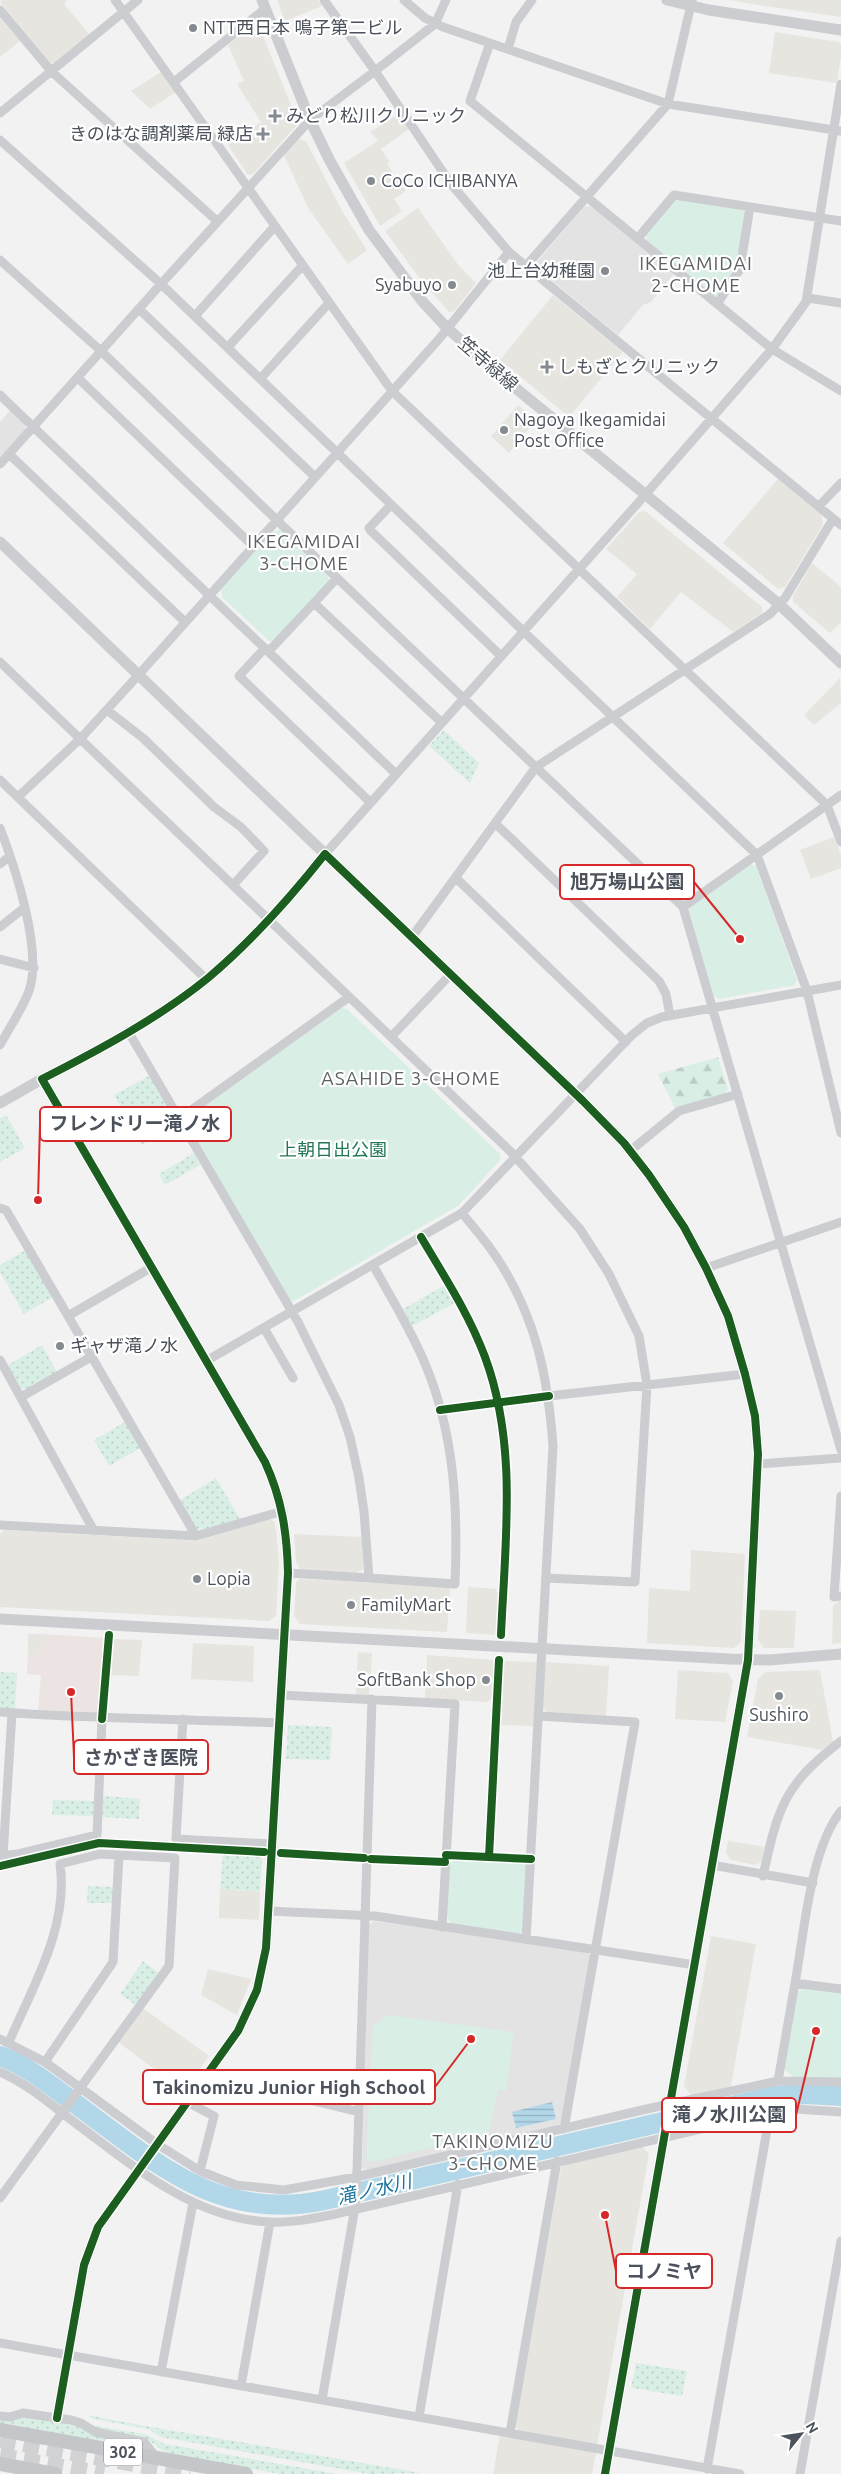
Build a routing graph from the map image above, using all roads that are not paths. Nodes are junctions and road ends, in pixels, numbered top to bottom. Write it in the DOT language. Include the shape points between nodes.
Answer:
graph roads {
  1 [pos="115,0"];
  2 [pos="138,0"];
  3 [pos="324,0"];
  4 [pos="404,0"];
  5 [pos="446,0"];
  6 [pos="532,0"];
  7 [pos="667,0"];
  8 [pos="691,3"];
  9 [pos="264,4"];
  10 [pos="0,10"];
  11 [pos="123,12"];
  12 [pos="435,24"];
  13 [pos="841,30"];
  14 [pos="490,43"];
  15 [pos="508,49"];
  16 [pos="375,71"];
  17 [pos="52,72"];
  18 [pos="174,82"];
  19 [pos="841,84"];
  20 [pos="668,104"];
  21 [pos="0,114"];
  22 [pos="310,120"];
  23 [pos="838,130"];
  24 [pos="0,140"];
  25 [pos="248,187"];
  26 [pos="586,197"];
  27 [pos="750,207"];
  28 [pos="820,218"];
  29 [pos="218,221"];
  30 [pos="841,221"];
  31 [pos="275,226"];
  32 [pos="638,238"];
  33 [pos="509,252"];
  34 [pos="0,260"];
  35 [pos="303,264"];
  36 [pos="526,266"];
  37 [pos="162,284"];
  38 [pos="808,298"];
  39 [pos="329,303"];
  40 [pos="841,303"];
  41 [pos="717,304"];
  42 [pos="139,309"];
  43 [pos="195,316"];
  44 [pos="447,328"];
  45 [pos="228,347"];
  46 [pos="772,349"];
  47 [pos="101,351"];
  48 [pos="78,378"];
  49 [pos="260,379"];
  50 [pos="392,391"];
  51 [pos="841,391"];
  52 [pos="0,395"];
  53 [pos="711,418"];
  54 [pos="34,426"];
  55 [pos="337,453"];
  56 [pos="9,454"];
  57 [pos="0,464"];
  58 [pos="315,477"];
  59 [pos="841,483"];
  60 [pos="645,495"];
  61 [pos="391,505"];
  62 [pos="819,506"];
  63 [pos="833,519"];
  64 [pos="277,520"];
  65 [pos="841,525"];
  66 [pos="0,542"];
  67 [pos="253,546"];
  68 [pos="579,569"];
  69 [pos="337,578"];
  70 [pos="210,594"];
  71 [pos="314,603"];
  72 [pos="780,605"];
  73 [pos="185,622"];
  74 [pos="524,631"];
  75 [pos="267,649"];
  76 [pos="501,656"];
  77 [pos="0,662"];
  78 [pos="841,663"];
  79 [pos="685,670"];
  80 [pos="138,675"];
  81 [pos="463,698"];
  82 [pos="106,710"];
  83 [pos="613,716"];
  84 [pos="441,722"];
  85 [pos="81,738"];
  86 [pos="536,767"];
  87 [pos="396,774"];
  88 [pos="0,780"];
  89 [pos="841,795"];
  90 [pos="18,797"];
  91 [pos="370,802"];
  92 [pos="827,805"];
  93 [pos="495,823"];
  94 [pos="0,828"];
  95 [pos="841,842"];
  96 [pos="325,854"];
  97 [pos="756,855"];
  98 [pos="9,857"];
  99 [pos="0,864"];
  100 [pos="456,878"];
  101 [pos="233,885"];
  102 [pos="683,907"];
  103 [pos="24,908"];
  104 [pos="268,919"];
  105 [pos="0,927"];
  106 [pos="412,938"];
  107 [pos="0,959"];
  108 [pos="34,968"];
  109 [pos="451,974"];
  110 [pos="206,979"];
  111 [pos="841,985"];
  112 [pos="807,992"];
  113 [pos="349,997"];
  114 [pos="712,1008"];
  115 [pos="670,1016"];
  116 [pos="128,1031"];
  117 [pos="391,1037"];
  118 [pos="626,1042"];
  119 [pos="0,1045"];
  120 [pos="42,1079"];
  121 [pos="576,1094"];
  122 [pos="738,1094"];
  123 [pos="0,1103"];
  124 [pos="179,1119"];
  125 [pos="841,1133"];
  126 [pos="630,1151"];
  127 [pos="515,1157"];
  128 [pos="0,1208"];
  129 [pos="462,1213"];
  130 [pos="841,1222"];
  131 [pos="781,1243"];
  132 [pos="372,1265"];
  133 [pos="152,1267"];
  134 [pos="706,1268"];
  135 [pos="292,1312"];
  136 [pos="68,1316"];
  137 [pos="264,1328"];
  138 [pos="91,1357"];
  139 [pos="0,1360"];
  140 [pos="206,1361"];
  141 [pos="745,1374"];
  142 [pos="292,1378"];
  143 [pos="647,1385"];
  144 [pos="549,1396"];
  145 [pos="21,1398"];
  146 [pos="841,1450"];
  147 [pos="841,1458"];
  148 [pos="758,1464"];
  149 [pos="841,1496"];
  150 [pos="283,1511"];
  151 [pos="0,1526"];
  152 [pos="94,1531"];
  153 [pos="196,1536"];
  154 [pos="288,1573"];
  155 [pos="369,1578"];
  156 [pos="546,1578"];
  157 [pos="841,1596"];
  158 [pos="0,1619"];
  159 [pos="284,1634"];
  160 [pos="543,1648"];
  161 [pos="841,1654"];
  162 [pos="748,1660"];
  163 [pos="280,1695"];
  164 [pos="372,1699"];
  165 [pos="0,1712"];
  166 [pos="12,1713"];
  167 [pos="539,1716"];
  168 [pos="102,1719"];
  169 [pos="182,1719"];
  170 [pos="279,1723"];
  171 [pos="841,1741"];
  172 [pos="841,1812"];
  173 [pos="272,1844"];
  174 [pos="119,1855"];
  175 [pos="2,1856"];
  176 [pos="712,1865"];
  177 [pos="763,1876"];
  178 [pos="813,1883"];
  179 [pos="269,1911"];
  180 [pos="366,1916"];
  181 [pos="442,1927"];
  182 [pos="526,1940"];
  183 [pos="595,1950"];
  184 [pos="695,1965"];
  185 [pos="796,1983"];
  186 [pos="841,1989"];
  187 [pos="0,2039"];
  188 [pos="10,2042"];
  189 [pos="45,2062"];
  190 [pos="209,2071"];
  191 [pos="0,2072"];
  192 [pos="778,2081"];
  193 [pos="841,2082"];
  194 [pos="80,2088"];
  195 [pos="187,2102"];
  196 [pos="670,2106"];
  197 [pos="359,2112"];
  198 [pos="770,2112"];
  199 [pos="841,2112"];
  200 [pos="62,2113"];
  201 [pos="564,2128"];
  202 [pos="666,2134"];
  203 [pos="148,2156"];
  204 [pos="557,2161"];
  205 [pos="200,2171"];
  206 [pos="356,2177"];
  207 [pos="458,2184"];
  208 [pos="0,2198"];
  209 [pos="193,2203"];
  210 [pos="355,2210"];
  211 [pos="270,2222"];
  212 [pos="841,2241"];
  213 [pos="0,2343"];
  214 [pos="67,2355"];
  215 [pos="160,2372"];
  216 [pos="241,2386"];
  217 [pos="322,2400"];
  218 [pos="0,2416"];
  219 [pos="419,2417"];
  220 [pos="57,2418"];
  221 [pos="0,2430"];
  222 [pos="510,2433"];
  223 [pos="610,2450"];
  224 [pos="157,2458"];
  225 [pos="0,2464"];
  226 [pos="707,2469"];
  227 [pos="55,2474"];
  228 [pos="246,2474"];
  229 [pos="605,2474"];
  230 [pos="740,2474"];
  231 [pos="800,2474"];
  1 -- 11 [label="street"];
  2 -- 11 [label="street"];
  3 -- 16 [label="street"];
  4 -- 12 [label="street"];
  5 -- 12 [label="street"];
  6 -- 15 [label="street" via="516,22"];
  7 -- 8 [label="street"];
  8 -- 13 [label="street"];
  8 -- 20 [label="street"];
  9 -- 18 [label="street"];
  9 -- 22 [label="street, 笠寺緑線"];
  10 -- 17 [label="street"];
  11 -- 17 [label="street"];
  11 -- 18 [label="street"];
  12 -- 14 [label="street"];
  12 -- 16 [label="street"];
  14 -- 15 [label="street"];
  14 -- 26 [label="street" via="470,101"];
  15 -- 20 [label="street"];
  16 -- 22 [label="street"];
  16 -- 33 [label="street" via="451,184"];
  17 -- 21 [label="street"];
  17 -- 29 [label="street"];
  18 -- 25 [label="street"];
  19 -- 23 [label="street"];
  20 -- 23 [label="street"];
  20 -- 26 [label="street"];
  22 -- 25 [label="street"];
  22 -- 44 [label="street, 笠寺緑線" via="369,230 422,301"];
  23 -- 28 [label="street"];
  24 -- 37 [label="street"];
  25 -- 29 [label="street"];
  25 -- 31 [label="street"];
  26 -- 32 [label="street"];
  26 -- 36 [label="street"];
  27 -- 28 [label="street"];
  27 -- 32 [label="street" via="674,195"];
  27 -- 41 [label="street" via="740,270"];
  28 -- 30 [label="street"];
  28 -- 38 [label="street"];
  29 -- 37 [label="street"];
  31 -- 35 [label="street"];
  31 -- 43 [label="street"];
  32 -- 41 [label="street"];
  33 -- 36 [label="street"];
  33 -- 44 [label="street"];
  34 -- 47 [label="street"];
  35 -- 39 [label="street"];
  35 -- 45 [label="street"];
  36 -- 53 [label="street"];
  37 -- 42 [label="street"];
  37 -- 43 [label="street"];
  38 -- 40 [label="street"];
  38 -- 46 [label="street"];
  39 -- 49 [label="street"];
  39 -- 50 [label="street"];
  41 -- 46 [label="street"];
  42 -- 47 [label="street"];
  42 -- 58 [label="street"];
  43 -- 45 [label="street"];
  44 -- 50 [label="street"];
  44 -- 60 [label="street, 笠寺緑線"];
  45 -- 49 [label="street"];
  46 -- 51 [label="street"];
  46 -- 53 [label="street"];
  47 -- 48 [label="street"];
  47 -- 64 [label="street"];
  48 -- 54 [label="street"];
  48 -- 67 [label="street"];
  49 -- 55 [label="street"];
  50 -- 55 [label="street"];
  50 -- 68 [label="street"];
  52 -- 54 [label="street"];
  53 -- 60 [label="street"];
  53 -- 62 [label="street"];
  54 -- 56 [label="street"];
  54 -- 70 [label="street"];
  55 -- 58 [label="street"];
  55 -- 61 [label="street"];
  56 -- 57 [label="street"];
  56 -- 73 [label="street"];
  58 -- 64 [label="street"];
  59 -- 62 [label="street"];
  60 -- 68 [label="street"];
  60 -- 72 [label="street, 笠寺緑線"];
  61 -- 74 [label="street"];
  61 -- 76 [label="street" via="369,528 371,531"];
  62 -- 63 [label="street"];
  63 -- 65 [label="street"];
  63 -- 72 [label="street"];
  64 -- 67 [label="street"];
  64 -- 69 [label="street"];
  66 -- 80 [label="street"];
  67 -- 70 [label="street"];
  68 -- 74 [label="street"];
  68 -- 79 [label="street"];
  69 -- 71 [label="street"];
  69 -- 81 [label="street"];
  70 -- 73 [label="street"];
  70 -- 75 [label="street"];
  71 -- 75 [label="street"];
  71 -- 84 [label="street"];
  72 -- 78 [label="street, 笠寺緑線"];
  72 -- 79 [label="street"];
  73 -- 80 [label="street"];
  74 -- 76 [label="street"];
  74 -- 83 [label="street"];
  75 -- 87 [label="street"];
  75 -- 91 [label="street" via="239,676"];
  76 -- 81 [label="street"];
  77 -- 85 [label="street"];
  79 -- 83 [label="street"];
  79 -- 92 [label="street"];
  80 -- 82 [label="street"];
  80 -- 96 [label="street"];
  81 -- 84 [label="street"];
  81 -- 86 [label="street"];
  82 -- 85 [label="street"];
  82 -- 101 [label="street" via="143,738 264,851"];
  83 -- 86 [label="street"];
  83 -- 97 [label="street"];
  84 -- 87 [label="street"];
  85 -- 90 [label="street"];
  85 -- 101 [label="street"];
  86 -- 93 [label="street"];
  86 -- 102 [label="street"];
  87 -- 91 [label="street"];
  88 -- 90 [label="street"];
  89 -- 92 [label="street"];
  90 -- 110 [label="street"];
  91 -- 96 [label="street"];
  92 -- 95 [label="street"];
  92 -- 97 [label="street"];
  93 -- 100 [label="street"];
  93 -- 115 [label="street" via="659,981 666,994"];
  94 -- 98 [label="street"];
  96 -- 104 [label="street"];
  96 -- 106 [label="street"];
  97 -- 102 [label="street"];
  97 -- 112 [label="street"];
  98 -- 99 [label="street"];
  98 -- 103 [label="street"];
  100 -- 106 [label="street"];
  100 -- 118 [label="street"];
  101 -- 104 [label="street"];
  102 -- 114 [label="street"];
  103 -- 105 [label="street"];
  103 -- 108 [label="street"];
  104 -- 110 [label="street"];
  104 -- 113 [label="street"];
  106 -- 109 [label="street"];
  107 -- 108 [label="street"];
  108 -- 119 [label="street" via="29,991"];
  109 -- 117 [label="street"];
  109 -- 121 [label="street"];
  110 -- 116 [label="street"];
  111 -- 112 [label="street"];
  112 -- 114 [label="street"];
  112 -- 125 [label="street"];
  113 -- 117 [label="street"];
  113 -- 124 [label="street"];
  114 -- 115 [label="street"];
  114 -- 122 [label="street"];
  115 -- 118 [label="street" via="646,1023"];
  116 -- 120 [label="street"];
  116 -- 124 [label="street"];
  117 -- 127 [label="street"];
  118 -- 121 [label="street"];
  120 -- 123 [label="street"];
  120 -- 133 [label="street"];
  121 -- 126 [label="street"];
  121 -- 127 [label="street"];
  122 -- 126 [label="street" via="679,1111"];
  122 -- 131 [label="street"];
  124 -- 135 [label="street"];
  126 -- 134 [label="street" via="680,1221"];
  127 -- 129 [label="street"];
  127 -- 143 [label="street" via="563,1208 609,1274 639,1336"];
  128 -- 136 [label="street" via="6,1210"];
  129 -- 132 [label="street"];
  129 -- 144 [label="street" via="496,1257 524,1308 541,1356"];
  130 -- 131 [label="street"];
  131 -- 134 [label="street"];
  131 -- 146 [label="street"];
  132 -- 135 [label="street"];
  132 -- 155 [label="street" via="415,1339 427,1367 453,1460 457,1518 455,1584"];
  133 -- 136 [label="street"];
  133 -- 140 [label="street"];
  134 -- 141 [label="street" via="728,1316"];
  135 -- 137 [label="street"];
  135 -- 155 [label="street" via="339,1405 350,1437 364,1512"];
  136 -- 138 [label="street"];
  137 -- 140 [label="street"];
  137 -- 142 [label="street"];
  138 -- 145 [label="street"];
  138 -- 153 [label="street"];
  139 -- 145 [label="street"];
  140 -- 150 [label="street" via="264,1462"];
  141 -- 143 [label="street"];
  141 -- 148 [label="street" via="755,1416"];
  143 -- 144 [label="street"];
  143 -- 156 [label="street" via="635,1582"];
  144 -- 156 [label="street" via="553,1446"];
  145 -- 152 [label="street"];
  147 -- 148 [label="street"];
  148 -- 162 [label="street"];
  149 -- 157 [label="street" via="834,1597"];
  150 -- 153 [label="street"];
  150 -- 154 [label="street"];
  151 -- 152 [label="street"];
  152 -- 153 [label="street"];
  154 -- 155 [label="street"];
  154 -- 159 [label="street"];
  156 -- 160 [label="street"];
  158 -- 159 [label="street"];
  159 -- 160 [label="street"];
  159 -- 163 [label="street"];
  160 -- 162 [label="street"];
  160 -- 167 [label="street"];
  161 -- 162 [label="street"];
  162 -- 176 [label="street"];
  163 -- 164 [label="street"];
  163 -- 170 [label="street"];
  164 -- 180 [label="street"];
  164 -- 181 [label="street" via="456,1704"];
  165 -- 166 [label="street"];
  166 -- 168 [label="street"];
  166 -- 175 [label="street"];
  167 -- 182 [label="street"];
  167 -- 183 [label="street" via="635,1722"];
  168 -- 169 [label="street"];
  168 -- 175 [label="street" via="97,1835"];
  169 -- 170 [label="street"];
  169 -- 173 [label="street" via="176,1839"];
  170 -- 173 [label="street"];
  171 -- 177 [label="street" via="806,1770 788,1794 774,1828"];
  172 -- 178 [label="street" via="825,1838"];
  173 -- 179 [label="street"];
  174 -- 188 [label="street" via="100,1854 60,1864 63,1883 59,1918"];
  174 -- 189 [label="street" via="113,1962"];
  174 -- 194 [label="street" via="175,1858 169,1966"];
  176 -- 177 [label="street"];
  176 -- 184 [label="street"];
  177 -- 178 [label="street"];
  178 -- 185 [label="street"];
  179 -- 180 [label="street"];
  179 -- 190 [label="street" via="266,1948 257,1990 238,2031"];
  180 -- 181 [label="street"];
  180 -- 197 [label="street"];
  181 -- 182 [label="street"];
  182 -- 183 [label="street"];
  183 -- 184 [label="street"];
  183 -- 201 [label="street"];
  184 -- 196 [label="street"];
  185 -- 186 [label="street"];
  185 -- 192 [label="street"];
  187 -- 188 [label="street"];
  188 -- 189 [label="street"];
  189 -- 194 [label="street"];
  190 -- 195 [label="street"];
  190 -- 197 [label="street" via="220,2078"];
  191 -- 200 [label="street" via="25,2085"];
  192 -- 193 [label="street"];
  192 -- 196 [label="street"];
  194 -- 200 [label="street"];
  194 -- 203 [label="street"];
  195 -- 203 [label="street"];
  195 -- 205 [label="street" via="214,2116"];
  196 -- 201 [label="street"];
  196 -- 202 [label="street"];
  197 -- 206 [label="street"];
  198 -- 199 [label="street" via="796,2109"];
  198 -- 202 [label="street"];
  198 -- 226 [label="street"];
  200 -- 203 [label="street"];
  200 -- 208 [label="street"];
  201 -- 206 [label="street"];
  202 -- 204 [label="street"];
  202 -- 223 [label="street"];
  203 -- 205 [label="street"];
  203 -- 209 [label="street"];
  203 -- 214 [label="street" via="104,2218 90,2249"];
  204 -- 207 [label="street"];
  204 -- 222 [label="street"];
  205 -- 206 [label="street" via="236,2185 284,2190"];
  206 -- 210 [label="street"];
  207 -- 210 [label="street"];
  207 -- 219 [label="street"];
  209 -- 211 [label="street" via="225,2214"];
  209 -- 215 [label="street"];
  210 -- 211 [label="street"];
  210 -- 217 [label="street"];
  211 -- 216 [label="street"];
  212 -- 231 [label="street"];
  213 -- 214 [label="street"];
  214 -- 215 [label="street"];
  214 -- 220 [label="street"];
  215 -- 216 [label="street"];
  216 -- 217 [label="street"];
  217 -- 219 [label="street"];
  218 -- 220 [label="street" via="23,2413"];
  219 -- 222 [label="street"];
  220 -- 224 [label="street" via="81,2423 95,2432 144,2442"];
  221 -- 224 [label="highway, 302"];
  222 -- 223 [label="street"];
  223 -- 226 [label="street"];
  223 -- 229 [label="street"];
  224 -- 228 [label="highway, 302"];
  225 -- 227 [label="highway"];
  226 -- 230 [label="street"];
}
